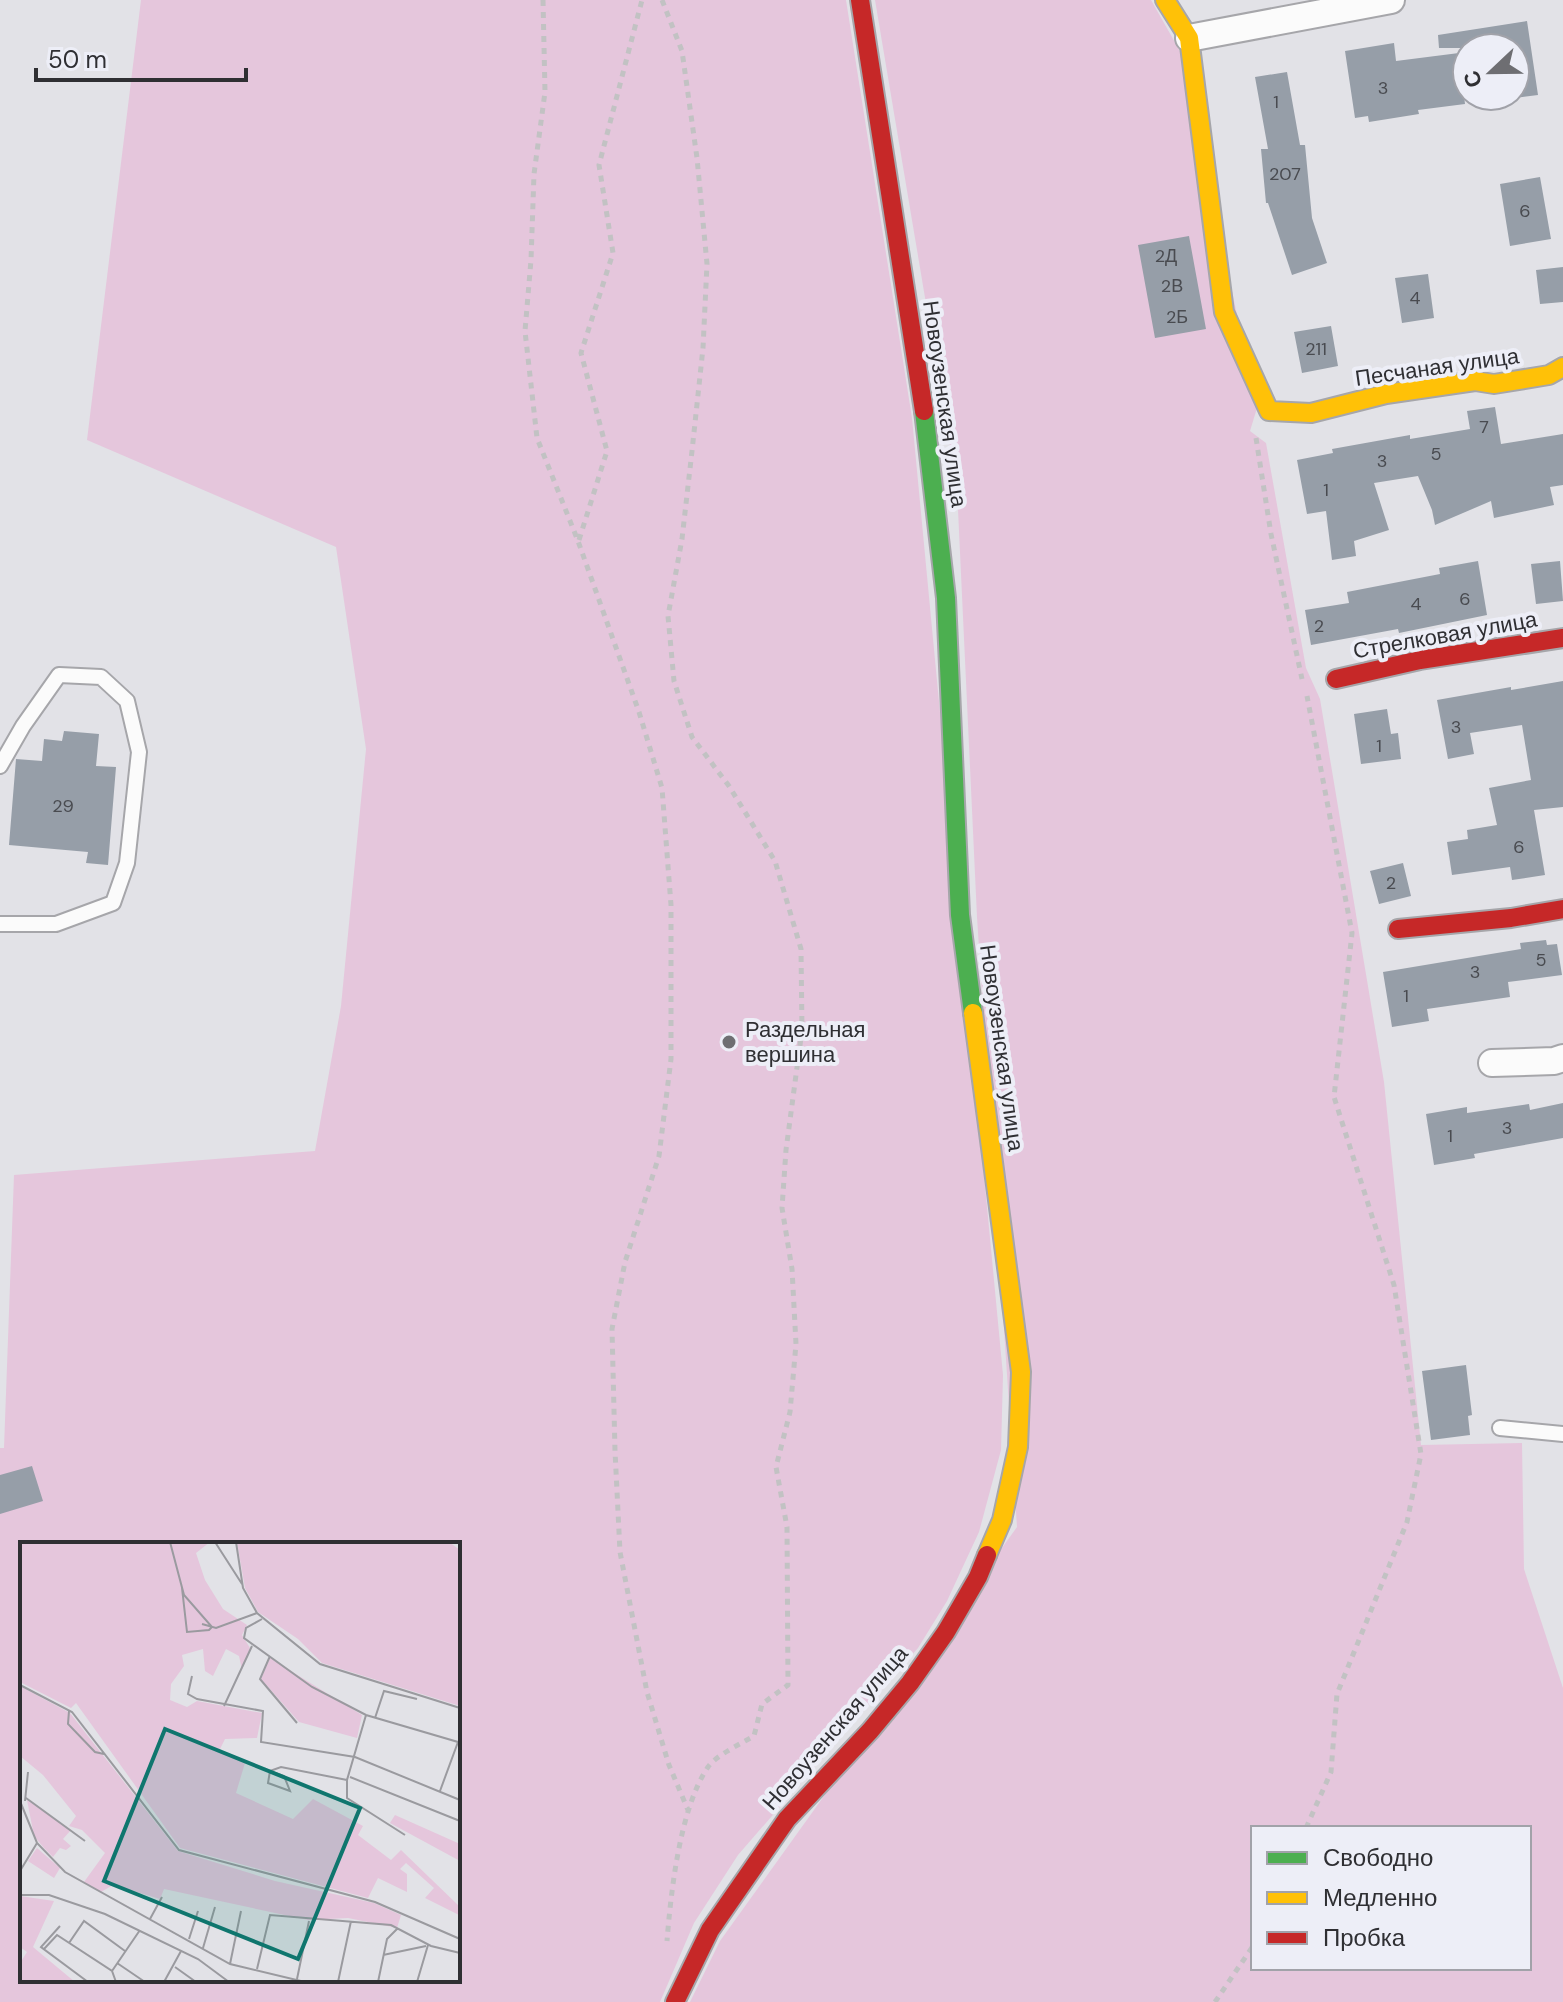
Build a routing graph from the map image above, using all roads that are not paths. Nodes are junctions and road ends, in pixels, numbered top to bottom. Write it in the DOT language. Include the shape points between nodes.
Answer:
graph roads {
  1 [pos="860,0"];
  2 [pos="1165,0"];
  3 [pos="1391,0"];
  4 [pos="1189,38"];
  5 [pos="1563,367"];
  6 [pos="1563,638"];
  7 [pos="1336,679"];
  8 [pos="0,766"];
  9 [pos="1563,909"];
  10 [pos="0,924"];
  11 [pos="1398,929"];
  12 [pos="1563,1058"];
  13 [pos="1492,1063"];
  14 [pos="1500,1428"];
  15 [pos="1563,1434"];
  16 [pos="675,2002"];
  1 -- 16 [label="main road, Новоузенская улица" via="925,416 946,598 960,915 1021,1372 1018,1447 1002,1520 978,1577 946,1632 880,1719 787,1819 710,1930"];
  2 -- 4 [label="main road"];
  3 -- 4 [label="street"];
  4 -- 5 [label="main road, Песчаная улица" via="1224,312 1269,411 1311,413 1386,394 1549,375"];
  6 -- 7 [label="main road, Стрелковая улица"];
  8 -- 10 [label="lane" via="59,675 101,677 127,701 139,752 127,863 113,903 56,924"];
  9 -- 11 [label="main road"];
  12 -- 13 [label="street"];
  14 -- 15 [label="lane"];
}
